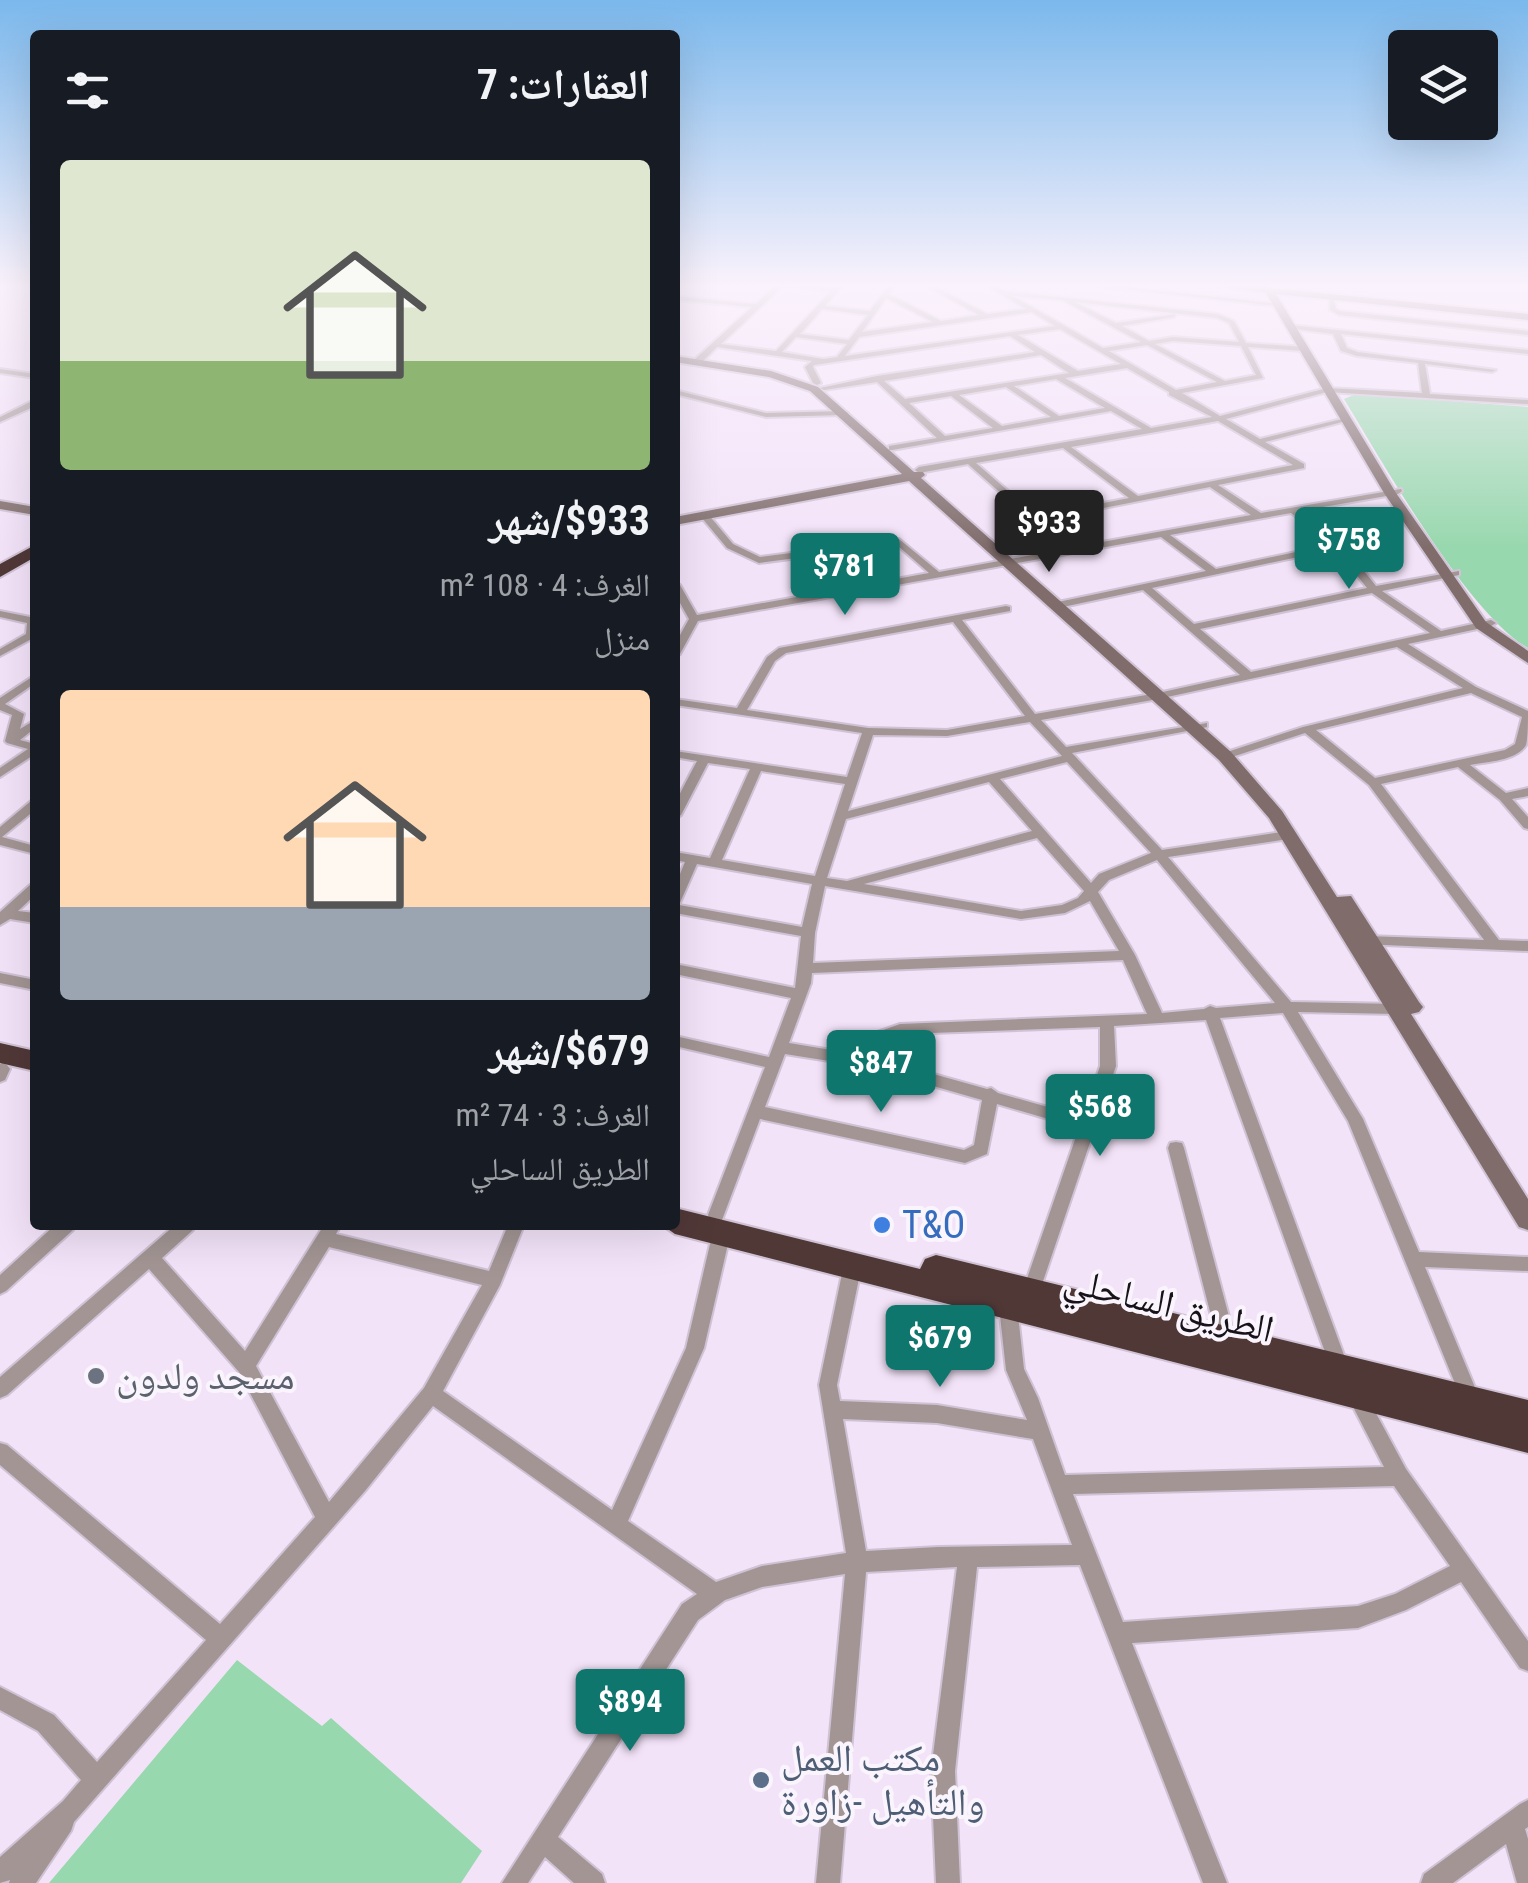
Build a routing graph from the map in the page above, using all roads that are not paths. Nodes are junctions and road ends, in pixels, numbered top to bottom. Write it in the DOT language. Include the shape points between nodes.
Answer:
graph roads {
  1 [pos="755,372"];
  2 [pos="787,372"];
  3 [pos="813,372"];
  4 [pos="918,372"];
  5 [pos="1071,372"];
  6 [pos="1088,372"];
  7 [pos="1135,372"];
  8 [pos="1200,372"];
  9 [pos="1258,372"];
  10 [pos="1319,372"];
  11 [pos="1321,372"];
  12 [pos="1423,372"];
  13 [pos="1492,372"];
  14 [pos="1074,374"];
  15 [pos="1056,376"];
  16 [pos="876,378"];
  17 [pos="1224,384"];
  18 [pos="821,385"];
  19 [pos="1008,385"];
  20 [pos="1332,390"];
  21 [pos="680,393"];
  22 [pos="1172,393"];
  23 [pos="952,394"];
  24 [pos="1426,394"];
  25 [pos="1498,400"];
  26 [pos="902,402"];
  27 [pos="1528,402"];
  28 [pos="30,405"];
  29 [pos="1111,409"];
  30 [pos="844,413"];
  31 [pos="1057,418"];
  32 [pos="1217,419"];
  33 [pos="0,420"];
  34 [pos="1346,420"];
  35 [pos="999,428"];
  36 [pos="1151,432"];
  37 [pos="942,438"];
  38 [pos="1262,440"];
  39 [pos="1066,447"];
  40 [pos="892,448"];
  41 [pos="971,463"];
  42 [pos="921,472"];
  43 [pos="1214,486"];
  44 [pos="1394,492"];
  45 [pos="1138,500"];
  46 [pos="0,501"];
  47 [pos="30,504"];
  48 [pos="30,510"];
  49 [pos="1292,510"];
  50 [pos="705,516"];
  51 [pos="1259,516"];
  52 [pos="680,517"];
  53 [pos="680,518"];
  54 [pos="1035,519"];
  55 [pos="1163,534"];
  56 [pos="1340,545"];
  57 [pos="1077,548"];
  58 [pos="30,553"];
  59 [pos="1016,562"];
  60 [pos="30,563"];
  61 [pos="1213,571"];
  62 [pos="0,572"];
  63 [pos="1451,574"];
  64 [pos="938,576"];
  65 [pos="0,582"];
  66 [pos="1144,587"];
  67 [pos="1374,589"];
  68 [pos="680,595"];
  69 [pos="1062,604"];
  70 [pos="1006,609"];
  71 [pos="0,614"];
  72 [pos="955,618"];
  73 [pos="694,620"];
  74 [pos="1486,624"];
  75 [pos="30,625"];
  76 [pos="1193,627"];
  77 [pos="30,628"];
  78 [pos="1437,634"];
  79 [pos="1397,642"];
  80 [pos="680,645"];
  81 [pos="0,652"];
  82 [pos="1528,655"];
  83 [pos="1246,675"];
  84 [pos="30,682"];
  85 [pos="1472,689"];
  86 [pos="1162,695"];
  87 [pos="680,703"];
  88 [pos="0,704"];
  89 [pos="741,711"];
  90 [pos="1528,715"];
  91 [pos="19,716"];
  92 [pos="1031,716"];
  93 [pos="1198,726"];
  94 [pos="0,727"];
  95 [pos="30,727"];
  96 [pos="1307,729"];
  97 [pos="868,731"];
  98 [pos="12,741"];
  99 [pos="30,746"];
  100 [pos="30,752"];
  101 [pos="1065,754"];
  102 [pos="680,755"];
  103 [pos="1230,755"];
  104 [pos="704,760"];
  105 [pos="1461,764"];
  106 [pos="757,766"];
  107 [pos="0,774"];
  108 [pos="993,780"];
  109 [pos="851,781"];
  110 [pos="1373,782"];
  111 [pos="1528,792"];
  112 [pos="1504,797"];
  113 [pos="680,806"];
  114 [pos="30,808"];
  115 [pos="840,817"];
  116 [pos="1528,825"];
  117 [pos="0,834"];
  118 [pos="1040,834"];
  119 [pos="1288,835"];
  120 [pos="0,841"];
  121 [pos="30,849"];
  122 [pos="1159,854"];
  123 [pos="680,857"];
  124 [pos="693,860"];
  125 [pos="714,863"];
  126 [pos="819,882"];
  127 [pos="846,884"];
  128 [pos="680,890"];
  129 [pos="1091,891"];
  130 [pos="30,893"];
  131 [pos="680,911"];
  132 [pos="4,917"];
  133 [pos="30,918"];
  134 [pos="808,933"];
  135 [pos="1363,942"];
  136 [pos="1494,944"];
  137 [pos="1526,949"];
  138 [pos="1128,954"];
  139 [pos="808,968"];
  140 [pos="680,970"];
  141 [pos="0,978"];
  142 [pos="30,984"];
  143 [pos="799,994"];
  144 [pos="1287,1007"];
  145 [pos="1398,1008"];
  146 [pos="1210,1011"];
  147 [pos="1157,1018"];
  148 [pos="1107,1020"];
  149 [pos="680,1042"];
  150 [pos="778,1047"];
  151 [pos="867,1061"];
  152 [pos="30,1063"];
  153 [pos="772,1063"];
  154 [pos="0,1067"];
  155 [pos="30,1075"];
  156 [pos="992,1094"];
  157 [pos="754,1111"];
  158 [pos="1087,1124"];
  159 [pos="1176,1148"];
  160 [pos="1528,1196"];
  161 [pos="680,1207"];
  162 [pos="1528,1220"];
  163 [pos="680,1221"];
  164 [pos="719,1223"];
  165 [pos="61,1230"];
  166 [pos="181,1230"];
  167 [pos="514,1230"];
  168 [pos="329,1232"];
  169 [pos="150,1257"];
  170 [pos="1412,1259"];
  171 [pos="853,1264"];
  172 [pos="1528,1264"];
  173 [pos="494,1280"];
  174 [pos="3,1281"];
  175 [pos="1019,1299"];
  176 [pos="1226,1340"];
  177 [pos="246,1366"];
  178 [pos="1346,1378"];
  179 [pos="0,1389"];
  180 [pos="430,1394"];
  181 [pos="1473,1403"];
  182 [pos="833,1410"];
  183 [pos="1528,1416"];
  184 [pos="1041,1431"];
  185 [pos="1528,1436"];
  186 [pos="0,1452"];
  187 [pos="1399,1476"];
  188 [pos="1059,1485"];
  189 [pos="327,1519"];
  190 [pos="616,1524"];
  191 [pos="1086,1556"];
  192 [pos="968,1558"];
  193 [pos="858,1560"];
  194 [pos="1463,1570"];
  195 [pos="712,1592"];
  196 [pos="1117,1633"];
  197 [pos="221,1638"];
  198 [pos="1528,1660"];
  199 [pos="0,1698"];
  200 [pos="96,1780"];
  201 [pos="71,1809"];
  202 [pos="1520,1818"];
  203 [pos="543,1840"];
  204 [pos="0,1873"];
  205 [pos="1528,1880"];
  206 [pos="21,1883"];
  207 [pos="514,1883"];
  208 [pos="593,1883"];
  209 [pos="828,1883"];
  210 [pos="948,1883"];
  211 [pos="1214,1883"];
  212 [pos="1434,1883"];
  1 -- 30 [label="street" via="814,389"];
  2 -- 18 [label="street"];
  3 -- 18 [label="street"];
  4 -- 16 [label="street"];
  5 -- 14 [label="street"];
  6 -- 14 [label="street"];
  7 -- 22 [label="street"];
  8 -- 17 [label="street"];
  9 -- 17 [label="street"];
  10 -- 20 [label="street"];
  11 -- 20 [label="street"];
  12 -- 24 [label="street"];
  13 -- 25 [label="street"];
  14 -- 15 [label="street"];
  15 -- 19 [label="street"];
  15 -- 29 [label="street"];
  16 -- 18 [label="street"];
  16 -- 26 [label="street"];
  17 -- 22 [label="street"];
  18 -- 40 [label="street"];
  19 -- 23 [label="street"];
  19 -- 31 [label="street"];
  20 -- 24 [label="street"];
  20 -- 32 [label="street"];
  20 -- 34 [label="street"];
  20 -- 44 [label="street"];
  21 -- 30 [label="street" via="766,416"];
  22 -- 32 [label="street"];
  23 -- 26 [label="street"];
  23 -- 35 [label="street"];
  24 -- 25 [label="street"];
  25 -- 27 [label="street"];
  26 -- 37 [label="street"];
  28 -- 33 [label="street"];
  29 -- 31 [label="street"];
  29 -- 36 [label="street"];
  30 -- 42 [label="street"];
  31 -- 35 [label="street"];
  32 -- 36 [label="street"];
  32 -- 38 [label="street"];
  34 -- 38 [label="street"];
  34 -- 44 [label="street"];
  35 -- 37 [label="street"];
  36 -- 39 [label="street"];
  37 -- 40 [label="street"];
  38 -- 43 [label="street" via="1301,466"];
  39 -- 41 [label="street"];
  39 -- 45 [label="street"];
  40 -- 42 [label="street"];
  41 -- 42 [label="street"];
  41 -- 54 [label="street"];
  42 -- 50 [label="street"];
  42 -- 52 [label="street"];
  42 -- 59 [label="street"];
  43 -- 45 [label="street"];
  43 -- 51 [label="street"];
  44 -- 49 [label="street"];
  44 -- 63 [label="street"];
  45 -- 54 [label="street"];
  46 -- 47 [label="street"];
  46 -- 48 [label="street"];
  49 -- 51 [label="street"];
  49 -- 56 [label="street"];
  50 -- 53 [label="street"];
  50 -- 64 [label="street" via="730,546 759,560 899,542"];
  51 -- 55 [label="street"];
  54 -- 57 [label="street"];
  55 -- 57 [label="street"];
  55 -- 61 [label="street"];
  56 -- 61 [label="street"];
  56 -- 67 [label="street"];
  57 -- 59 [label="street"];
  58 -- 62 [label="highway"];
  59 -- 64 [label="street"];
  59 -- 69 [label="street"];
  60 -- 65 [label="highway"];
  61 -- 66 [label="street"];
  63 -- 67 [label="street"];
  63 -- 74 [label="street"];
  64 -- 73 [label="street"];
  66 -- 69 [label="street"];
  66 -- 76 [label="street"];
  67 -- 76 [label="street"];
  67 -- 78 [label="street"];
  68 -- 73 [label="street"];
  69 -- 86 [label="street"];
  70 -- 72 [label="street"];
  71 -- 75 [label="street"];
  72 -- 89 [label="street" via="783,650"];
  72 -- 92 [label="street"];
  73 -- 80 [label="street"];
  74 -- 78 [label="street"];
  74 -- 82 [label="street"];
  76 -- 83 [label="street"];
  77 -- 81 [label="street"];
  78 -- 79 [label="street"];
  79 -- 83 [label="street"];
  79 -- 85 [label="street"];
  83 -- 86 [label="street"];
  84 -- 88 [label="street"];
  85 -- 90 [label="street"];
  85 -- 96 [label="street"];
  86 -- 92 [label="street"];
  86 -- 93 [label="street"];
  87 -- 89 [label="street"];
  88 -- 91 [label="street"];
  89 -- 97 [label="street"];
  90 -- 105 [label="street" via="1520,746"];
  91 -- 94 [label="street"];
  91 -- 98 [label="street"];
  92 -- 97 [label="street" via="948,734"];
  92 -- 101 [label="street"];
  93 -- 101 [label="street"];
  93 -- 103 [label="street"];
  95 -- 98 [label="street"];
  96 -- 103 [label="street"];
  96 -- 110 [label="street"];
  97 -- 109 [label="street"];
  98 -- 99 [label="street"];
  100 -- 107 [label="street"];
  101 -- 108 [label="street"];
  101 -- 122 [label="street"];
  102 -- 104 [label="street"];
  103 -- 119 [label="street"];
  103 -- 135 [label="street" via="1276,795"];
  104 -- 106 [label="street"];
  104 -- 113 [label="street"];
  105 -- 110 [label="street"];
  105 -- 112 [label="street"];
  106 -- 109 [label="street"];
  106 -- 125 [label="street"];
  108 -- 115 [label="street"];
  108 -- 118 [label="street"];
  109 -- 115 [label="street"];
  110 -- 136 [label="street"];
  111 -- 112 [label="street"];
  112 -- 116 [label="street"];
  114 -- 117 [label="street"];
  115 -- 126 [label="street"];
  118 -- 127 [label="street"];
  118 -- 129 [label="street"];
  119 -- 122 [label="street"];
  119 -- 135 [label="street"];
  120 -- 121 [label="street"];
  122 -- 129 [label="street" via="1104,877"];
  122 -- 144 [label="street"];
  123 -- 124 [label="street"];
  124 -- 125 [label="street"];
  124 -- 128 [label="street"];
  125 -- 126 [label="street"];
  126 -- 127 [label="street"];
  126 -- 134 [label="street"];
  127 -- 129 [label="street" via="1021,915 1065,910"];
  129 -- 138 [label="street"];
  130 -- 132 [label="street"];
  131 -- 134 [label="street"];
  132 -- 133 [label="street"];
  134 -- 139 [label="street"];
  135 -- 136 [label="street"];
  135 -- 145 [label="street"];
  135 -- 160 [label="street"];
  136 -- 137 [label="street"];
  138 -- 139 [label="street"];
  138 -- 147 [label="street"];
  139 -- 143 [label="street"];
  140 -- 143 [label="street"];
  141 -- 142 [label="street"];
  143 -- 150 [label="street"];
  144 -- 145 [label="street"];
  144 -- 146 [label="street"];
  144 -- 170 [label="street" via="1354,1120"];
  145 -- 162 [label="street"];
  146 -- 147 [label="street"];
  146 -- 178 [label="street"];
  147 -- 148 [label="street"];
  148 -- 151 [label="street" via="887,1031 876,1038"];
  148 -- 158 [label="street" via="1108,1066"];
  149 -- 153 [label="street"];
  150 -- 151 [label="street"];
  150 -- 153 [label="street"];
  151 -- 156 [label="street"];
  152 -- 154 [label="highway"];
  153 -- 157 [label="street"];
  154 -- 155 [label="highway"];
  156 -- 157 [label="street" via="981,1149 964,1157"];
  156 -- 158 [label="street"];
  157 -- 164 [label="street"];
  158 -- 175 [label="street"];
  159 -- 176 [label="street"];
  161 -- 164 [label="highway, الطريق الساحلي"];
  163 -- 164 [label="highway, الطريق الساحلي"];
  164 -- 171 [label="highway, الطريق الساحلي"];
  164 -- 175 [label="highway, الطريق الساحلي"];
  164 -- 190 [label="street" via="695,1348"];
  165 -- 174 [label="street"];
  166 -- 169 [label="street"];
  167 -- 173 [label="street"];
  168 -- 173 [label="street"];
  168 -- 177 [label="street"];
  169 -- 177 [label="street"];
  169 -- 179 [label="street"];
  170 -- 172 [label="street"];
  170 -- 181 [label="street"];
  171 -- 175 [label="highway, الطريق الساحلي"];
  171 -- 182 [label="street" via="828,1385"];
  173 -- 180 [label="street"];
  175 -- 176 [label="highway, الطريق الساحلي"];
  175 -- 178 [label="highway, الطريق الساحلي"];
  175 -- 184 [label="street" via="1015,1370"];
  176 -- 178 [label="highway, الطريق الساحلي"];
  177 -- 189 [label="street"];
  178 -- 181 [label="highway, الطريق الساحلي"];
  178 -- 185 [label="highway, الطريق الساحلي"];
  178 -- 187 [label="street"];
  180 -- 189 [label="street"];
  180 -- 190 [label="street"];
  181 -- 183 [label="highway, الطريق الساحلي"];
  182 -- 184 [label="street" via="937,1414"];
  182 -- 193 [label="street"];
  184 -- 188 [label="street"];
  186 -- 197 [label="street"];
  187 -- 188 [label="street"];
  187 -- 194 [label="street"];
  188 -- 191 [label="street"];
  189 -- 197 [label="street"];
  190 -- 195 [label="street"];
  191 -- 192 [label="street"];
  191 -- 196 [label="street"];
  192 -- 193 [label="street"];
  192 -- 210 [label="street" via="944,1771"];
  193 -- 195 [label="street"];
  193 -- 209 [label="street"];
  194 -- 196 [label="street" via="1358,1617"];
  194 -- 198 [label="street"];
  195 -- 203 [label="street" via="690,1612"];
  196 -- 211 [label="street"];
  197 -- 200 [label="street"];
  199 -- 200 [label="street" via="46,1723"];
  200 -- 201 [label="street"];
  201 -- 204 [label="street"];
  201 -- 206 [label="street"];
  202 -- 205 [label="street"];
  202 -- 212 [label="street"];
  203 -- 207 [label="street"];
  203 -- 208 [label="street"];
}
